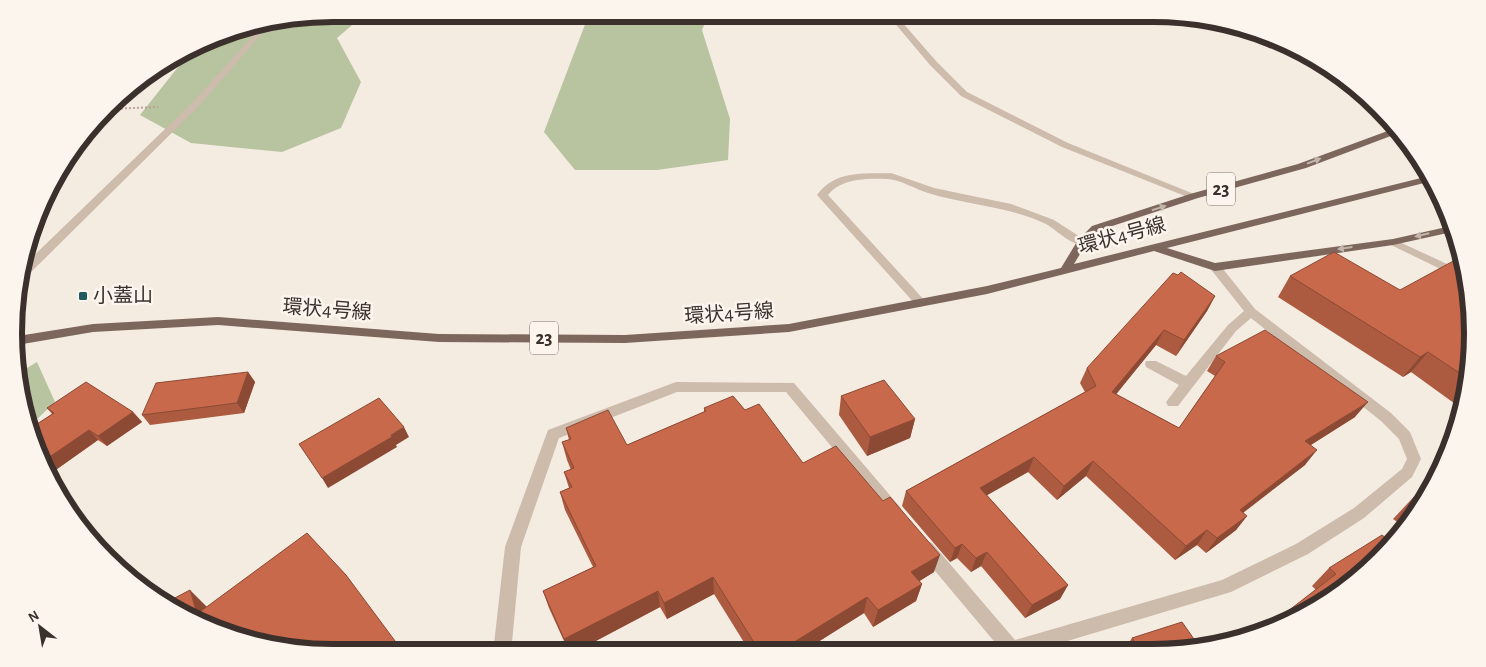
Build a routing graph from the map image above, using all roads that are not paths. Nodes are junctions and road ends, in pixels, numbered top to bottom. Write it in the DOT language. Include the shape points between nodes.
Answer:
graph roads {
  1 [pos="899,23"];
  2 [pos="262,31"];
  3 [pos="1390,133"];
  4 [pos="1423,180"];
  5 [pos="1194,196"];
  6 [pos="1446,230"];
  7 [pos="1082,242"];
  8 [pos="1394,242"];
  9 [pos="1152,247"];
  10 [pos="1215,266"];
  11 [pos="30,267"];
  12 [pos="1065,270"];
  13 [pos="1458,274"];
  14 [pos="921,303"];
  15 [pos="1251,312"];
  16 [pos="22,340"];
  17 [pos="1151,364"];
  18 [pos="1188,383"];
  19 [pos="1173,402"];
  20 [pos="904,523"];
  21 [pos="917,538"];
  22 [pos="503,644"];
  23 [pos="1004,644"];
  24 [pos="1030,644"];
  1 -- 5 [label="street" via="964,94 1065,145"];
  2 -- 11 [label="street" via="196,104"];
  5 -- 3 [label="main road, 23, one-way" via="1302,166"];
  4 -- 9 [label="main road, 環状4号線 / 23"];
  7 -- 5 [label="main road, 23, one-way" via="1096,228"];
  6 -- 8 [label="main road, one-way"];
  7 -- 12 [label="main road, 23"];
  7 -- 14 [label="street" via="1050,222 1007,206 931,191 891,176 848,178 830,185 822,195"];
  8 -- 10 [label="main road, one-way"];
  8 -- 13 [label="street"];
  9 -- 10 [label="main road"];
  9 -- 12 [label="main road, 環状4号線 / 23"];
  10 -- 15 [label="street"];
  12 -- 14 [label="main road, 環状4号線 / 23"];
  14 -- 16 [label="main road, 環状4号線 / 23" via="789,328 625,339 438,338 218,321 94,328"];
  15 -- 18 [label="street" via="1232,328"];
  15 -- 24 [label="street" via="1386,417 1405,436 1414,459 1407,473 1359,513 1318,539 1226,587"];
  17 -- 18 [label="street"];
  18 -- 19 [label="street"];
  20 -- 22 [label="street" via="790,387 676,387 553,434 513,547"];
  21 -- 23 [label="street"];
}
